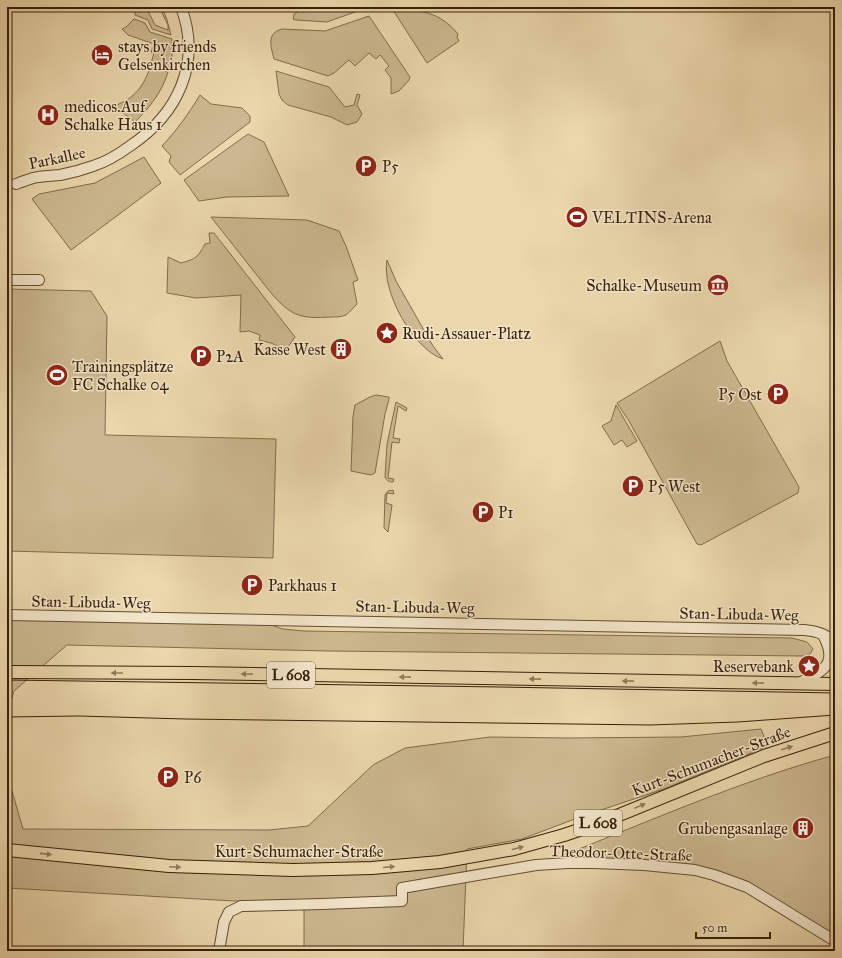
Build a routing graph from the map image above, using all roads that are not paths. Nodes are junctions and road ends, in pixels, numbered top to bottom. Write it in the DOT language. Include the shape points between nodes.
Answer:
graph roads {
  1 [pos="181,7"];
  2 [pos="16,184"];
  3 [pos="7,280"];
  4 [pos="39,280"];
  5 [pos="7,615"];
  6 [pos="823,634"];
  7 [pos="835,644"];
  8 [pos="7,672"];
  9 [pos="797,684"];
  10 [pos="835,684"];
  11 [pos="835,734"];
  12 [pos="7,850"];
  13 [pos="835,940"];
  14 [pos="219,951"];
  1 -- 2 [label="street, Parkallee" via="187,30 188,65 180,92 154,127 143,138 120,153 94,166 62,175 34,177"];
  3 -- 4 [label="street"];
  5 -- 6 [label="street, Stan-Libuda-Weg" via="789,629"];
  6 -- 7 [label="street, Stan-Libuda-Weg" via="830,637"];
  6 -- 9 [label="street" via="830,653 825,669"];
  9 -- 8 [label="main road, L 608, one-way"];
  9 -- 10 [label="main road, L 608"];
  12 -- 11 [label="main road, Kurt-Schumacher-Straße / L 608, one-way" via="169,866 293,870 372,868 440,862 514,849 564,835 764,756"];
  13 -- 14 [label="street, Theodor-Otte-Straße" via="737,882 695,870 568,863 536,865 402,888 402,901 241,906 229,912 224,922"];
}
